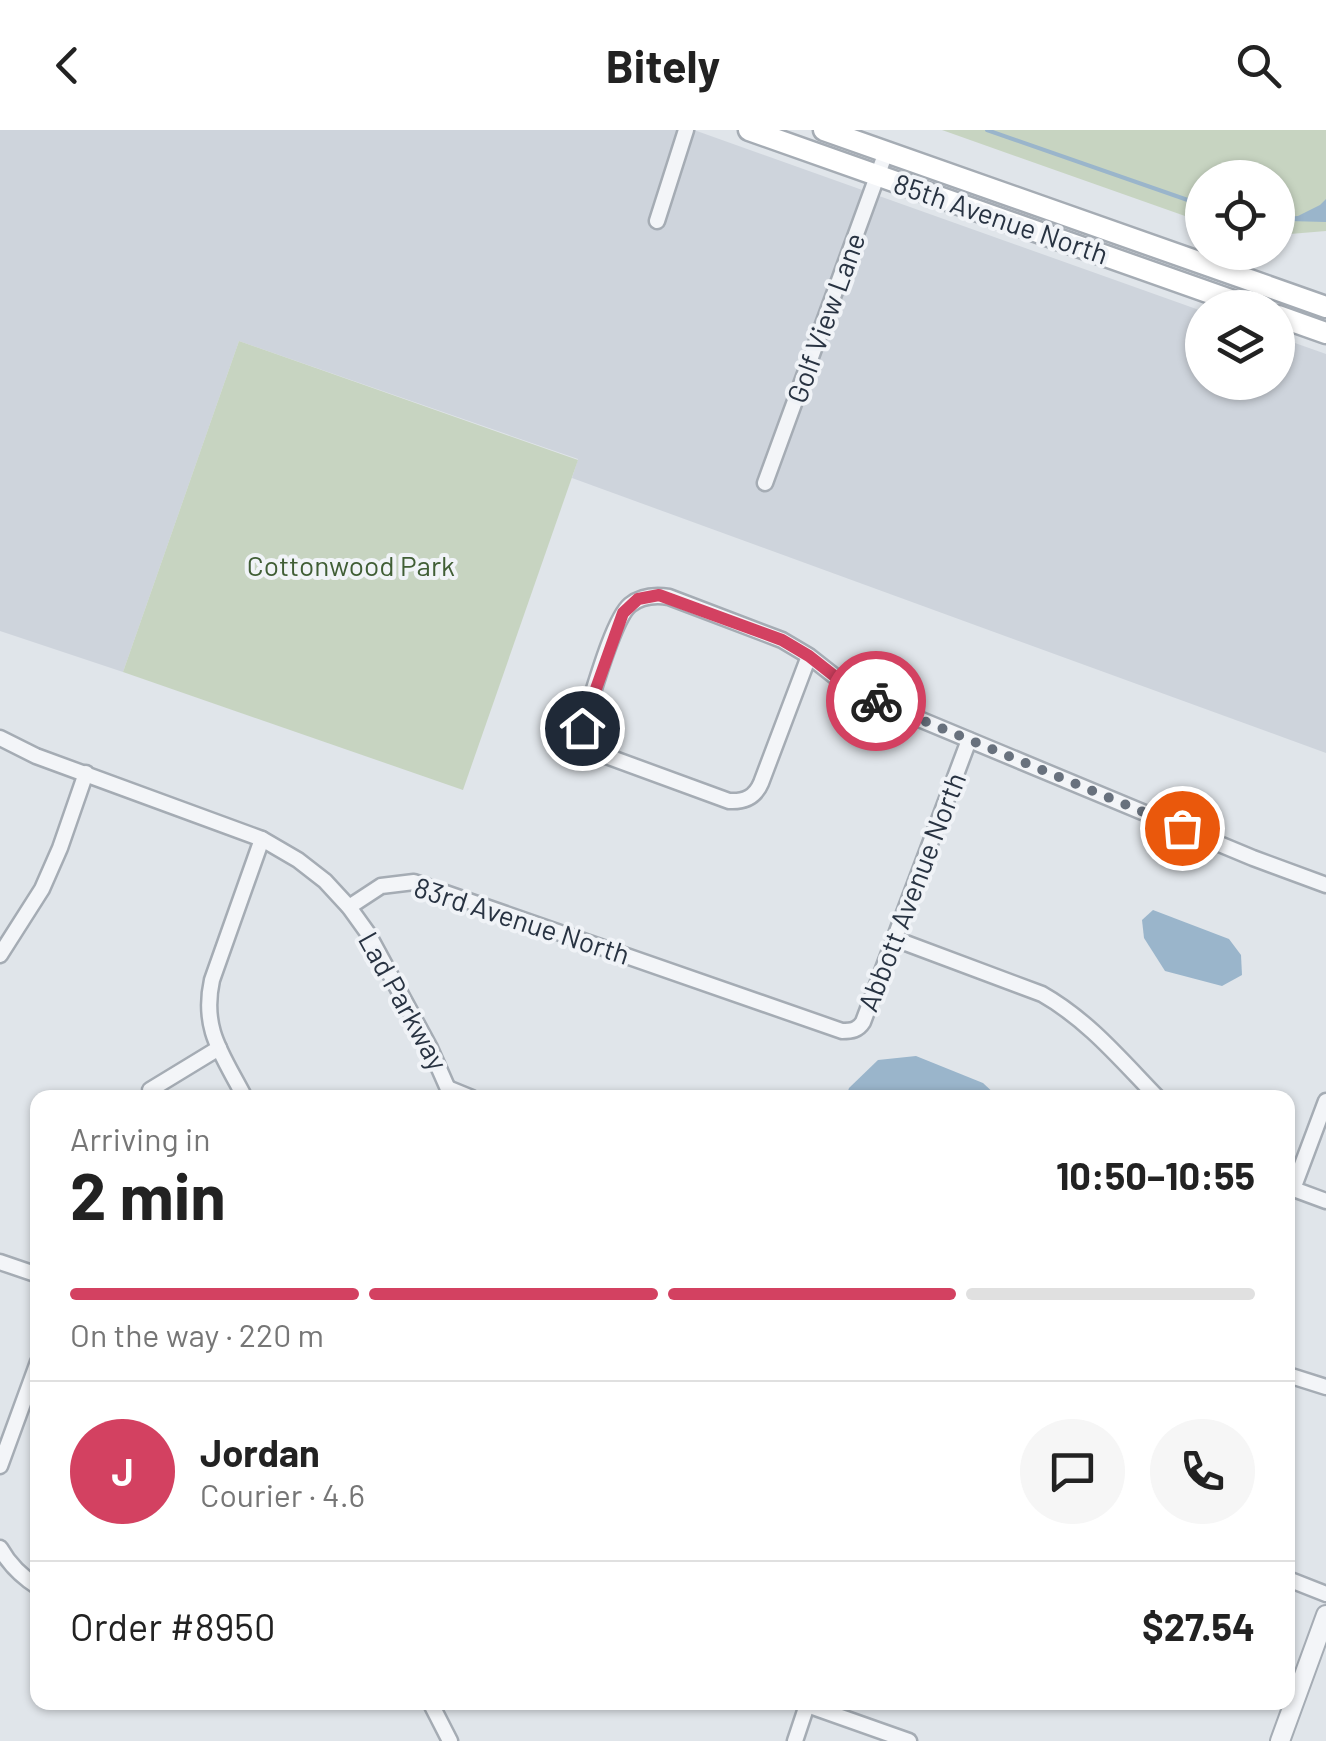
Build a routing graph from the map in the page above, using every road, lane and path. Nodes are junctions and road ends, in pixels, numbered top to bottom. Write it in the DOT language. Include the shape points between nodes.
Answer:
graph roads {
  1 [pos="686,130"];
  2 [pos="749,130"];
  3 [pos="824,130"];
  4 [pos="886,152"];
  5 [pos="878,175"];
  6 [pos="657,221"];
  7 [pos="1202,290"];
  8 [pos="1326,307"];
  9 [pos="1295,322"];
  10 [pos="1326,333"];
  11 [pos="765,483"];
  12 [pos="809,656"];
  13 [pos="0,738"];
  14 [pos="970,740"];
  15 [pos="86,773"];
  16 [pos="262,839"];
  17 [pos="1326,885"];
  18 [pos="348,907"];
  19 [pos="895,939"];
  20 [pos="0,955"];
  21 [pos="842,1031"];
  22 [pos="219,1048"];
  23 [pos="150,1090"];
  24 [pos="241,1090"];
  25 [pos="450,1090"];
  26 [pos="1150,1090"];
  27 [pos="1326,1102"];
  28 [pos="1295,1176"];
  29 [pos="1295,1190"];
  30 [pos="1326,1201"];
  31 [pos="0,1262"];
  32 [pos="30,1272"];
  33 [pos="1295,1377"];
  34 [pos="30,1384"];
  35 [pos="1326,1387"];
  36 [pos="0,1466"];
  37 [pos="0,1548"];
  38 [pos="30,1581"];
  39 [pos="1295,1583"];
  40 [pos="1326,1594"];
  41 [pos="1326,1615"];
  42 [pos="1295,1700"];
  43 [pos="434,1710"];
  44 [pos="805,1710"];
  45 [pos="823,1710"];
  46 [pos="1291,1710"];
  47 [pos="450,1741"];
  48 [pos="795,1741"];
  49 [pos="908,1741"];
  50 [pos="1280,1741"];
  1 -- 6 [label="street"];
  2 -- 5 [label="main road, 85th Avenue North"];
  3 -- 4 [label="main road, 85th Avenue North"];
  4 -- 5 [label="street, Golf View Lane"];
  4 -- 8 [label="main road, 85th Avenue North"];
  5 -- 7 [label="main road, 85th Avenue North"];
  5 -- 11 [label="street, Golf View Lane"];
  9 -- 10 [label="main road"];
  12 -- 12 [label="street" via="669,597 638,599 618,622 582,728 598,753 739,802 762,783"];
  12 -- 14 [label="street" via="862,694"];
  13 -- 15 [label="street"];
  14 -- 17 [label="street"];
  14 -- 19 [label="street, Abbott Avenue North"];
  15 -- 16 [label="street"];
  15 -- 20 [label="street" via="42,889"];
  16 -- 18 [label="street" via="298,860"];
  16 -- 22 [label="street" via="208,997"];
  18 -- 21 [label="street, 83rd Avenue North" via="381,886 414,882"];
  18 -- 25 [label="street, Lad Parkway"];
  19 -- 21 [label="street, Abbott Avenue North" via="863,1022"];
  19 -- 26 [label="street" via="1064,1007"];
  22 -- 23 [label="street"];
  22 -- 24 [label="street"];
  27 -- 28 [label="street"];
  29 -- 30 [label="street"];
  31 -- 32 [label="street"];
  33 -- 35 [label="street"];
  34 -- 36 [label="street"];
  37 -- 38 [label="street"];
  39 -- 40 [label="street"];
  41 -- 42 [label="street"];
  43 -- 47 [label="street"];
  44 -- 48 [label="street"];
  45 -- 49 [label="street"];
  46 -- 50 [label="street"];
}
